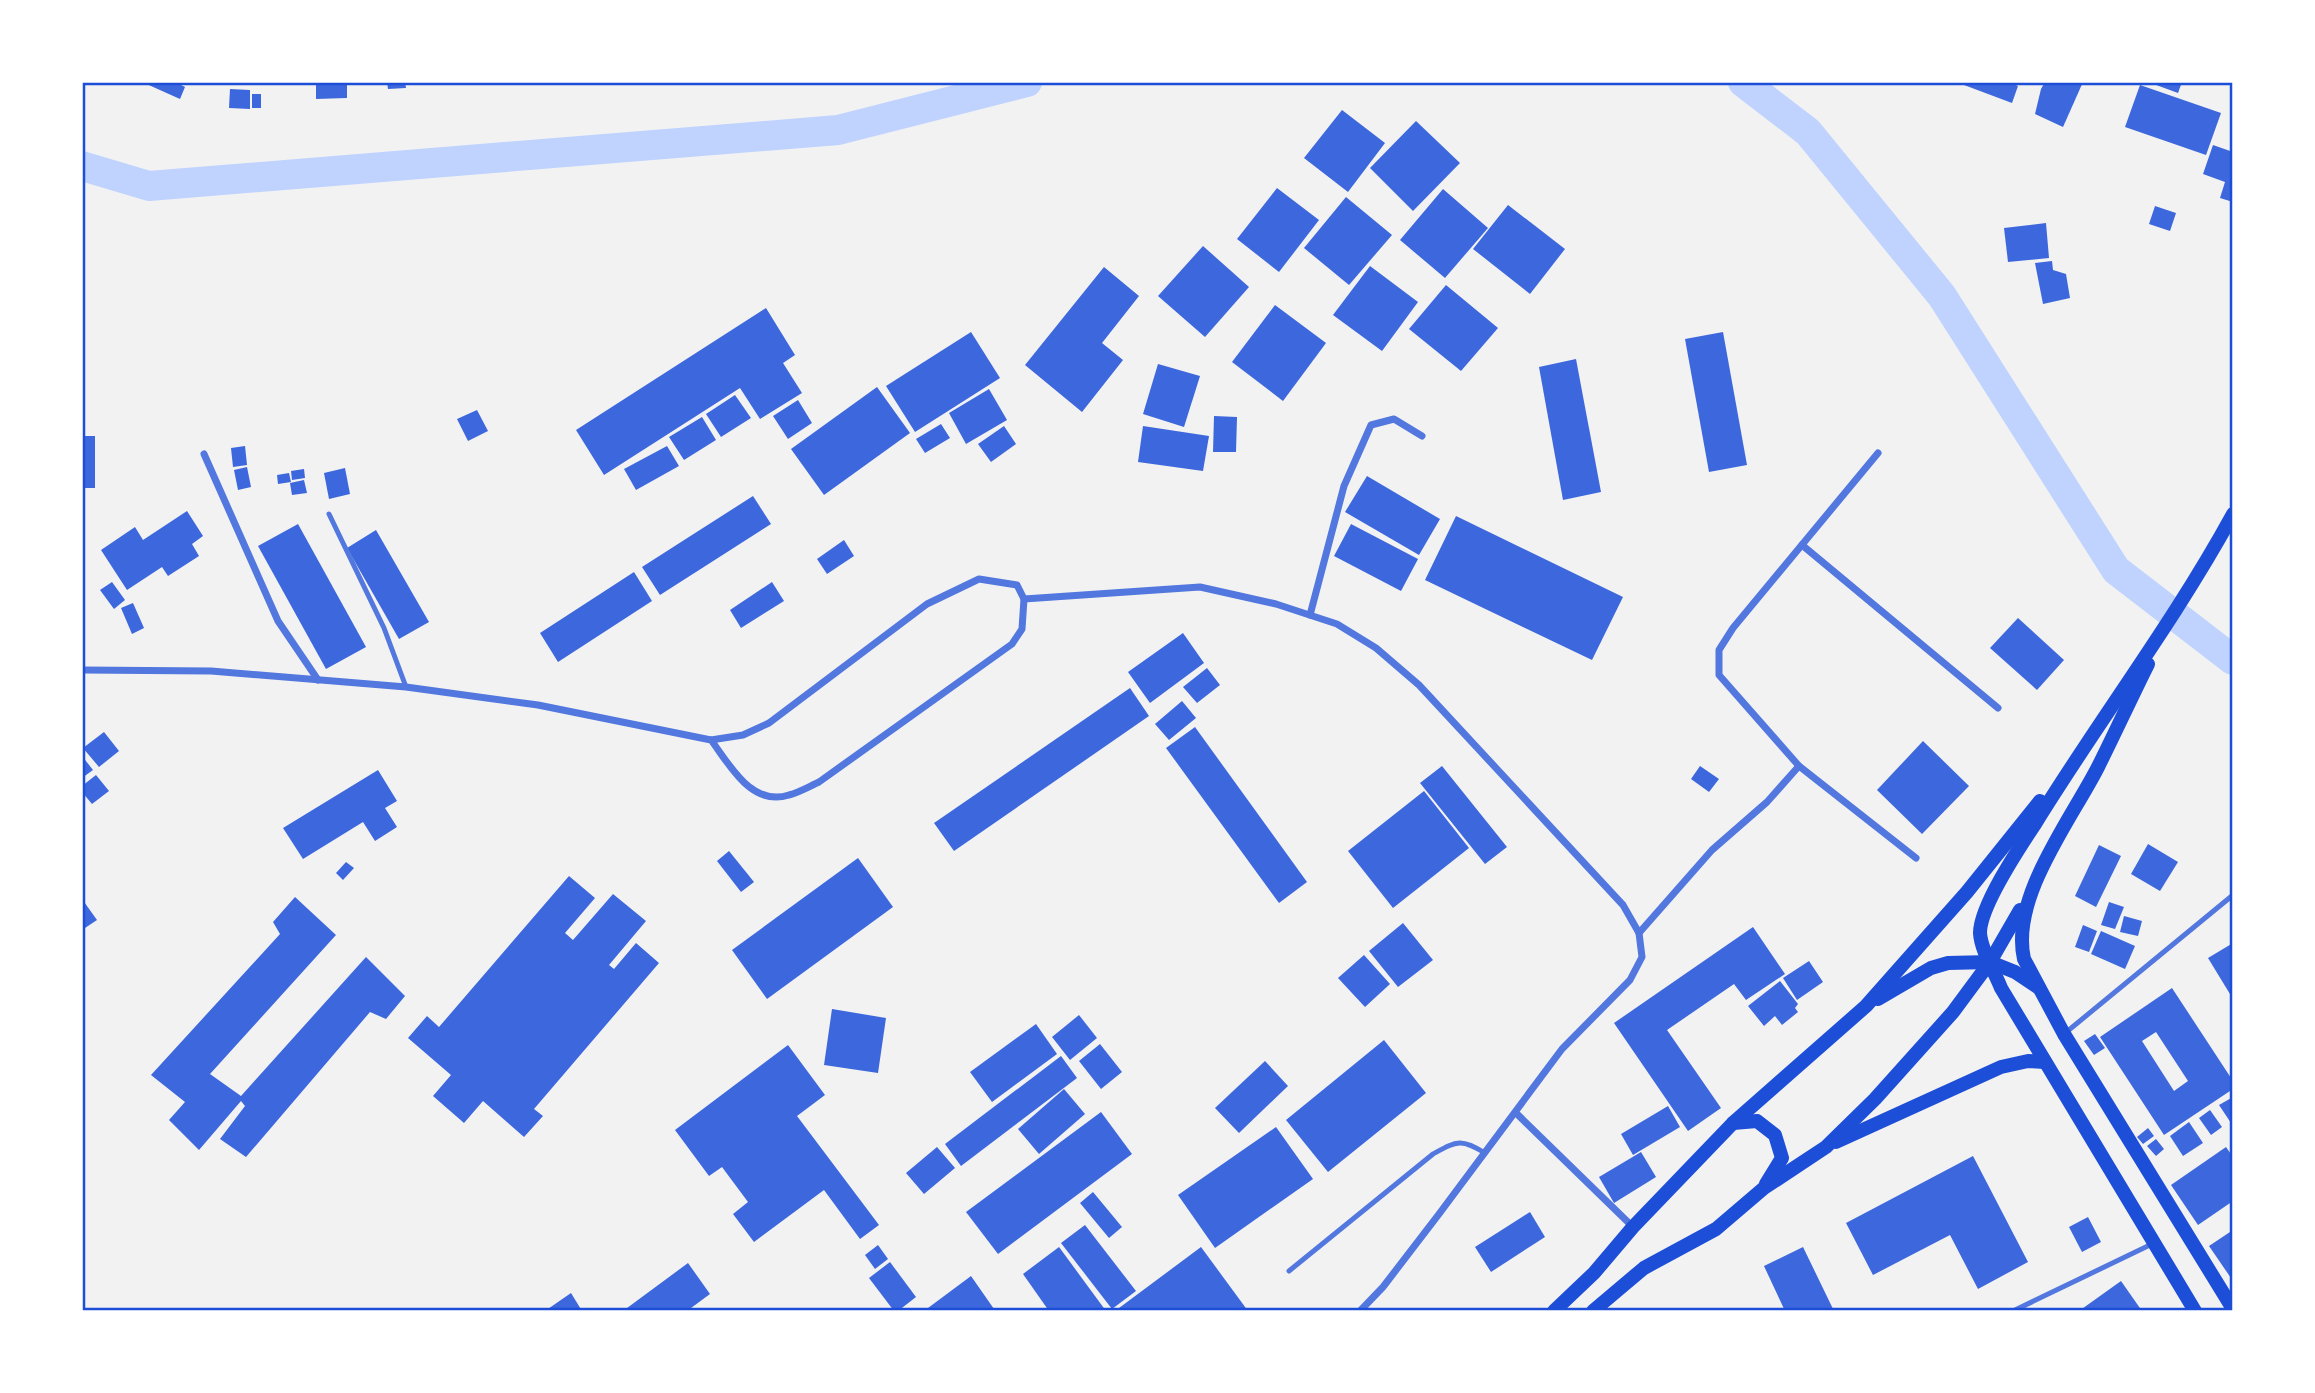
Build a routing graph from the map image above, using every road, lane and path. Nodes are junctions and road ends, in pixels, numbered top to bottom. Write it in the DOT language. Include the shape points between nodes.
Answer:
graph roads {
  1 [pos="1422,436"];
  2 [pos="1878,453"];
  3 [pos="204,454"];
  4 [pos="329,514"];
  5 [pos="2233,514"];
  6 [pos="1802,545"];
  7 [pos="1024,599"];
  8 [pos="1310,615"];
  9 [pos="2169,619"];
  10 [pos="82,670"];
  11 [pos="318,680"];
  12 [pos="406,687"];
  13 [pos="1998,708"];
  14 [pos="711,740"];
  15 [pos="2080,751"];
  16 [pos="1799,766"];
  17 [pos="1916,858"];
  18 [pos="2032,888"];
  19 [pos="2233,895"];
  20 [pos="1639,933"];
  21 [pos="1990,962"];
  22 [pos="2040,988"];
  23 [pos="1866,1006"];
  24 [pos="2064,1034"];
  25 [pos="2045,1062"];
  26 [pos="1516,1113"];
  27 [pos="1733,1123"];
  28 [pos="1825,1147"];
  29 [pos="1485,1153"];
  30 [pos="1764,1188"];
  31 [pos="1633,1227"];
  32 [pos="2155,1243"];
  33 [pos="1289,1271"];
  34 [pos="2233,1309"];
  35 [pos="1360,1311"];
  36 [pos="1554,1311"];
  37 [pos="1593,1311"];
  38 [pos="2013,1311"];
  39 [pos="2196,1311"];
  1 -- 8 [label="street" via="1394,419 1371,425 1344,486"];
  2 -- 6 [label="street"];
  3 -- 11 [label="street" via="278,621"];
  4 -- 12 [label="lane" via="384,628"];
  5 -- 9 [label="main road"];
  6 -- 13 [label="street"];
  6 -- 16 [label="street" via="1719,650 1719,675"];
  7 -- 8 [label="street" via="1200,587"];
  7 -- 14 [label="street" via="1011,583 979,579 963,585 927,604 769,723 743,735"];
  7 -- 14 [label="street" via="1022,629 1012,644 820,782 787,796 764,796 747,787"];
  8 -- 20 [label="street" via="1337,624 1376,648 1419,685 1623,905"];
  9 -- 15 [label="main road"];
  9 -- 18 [label="main road" via="2098,768"];
  10 -- 11 [label="street" via="211,671"];
  11 -- 12 [label="street"];
  12 -- 14 [label="street" via="538,705"];
  15 -- 21 [label="main road" via="2005,872 1983,918 1980,933"];
  15 -- 23 [label="main road" via="1967,892"];
  16 -- 17 [label="street"];
  16 -- 20 [label="street" via="1767,802 1712,850"];
  18 -- 21 [label="main road"];
  18 -- 22 [label="main road" via="2021,928 2021,948"];
  19 -- 24 [label="lane"];
  20 -- 26 [label="street" via="1642,957 1630,980 1562,1049"];
  21 -- 22 [label="main road"];
  21 -- 23 [label="main road" via="1931,968"];
  21 -- 25 [label="main road"];
  21 -- 28 [label="main road" via="1953,1013"];
  22 -- 24 [label="main road"];
  23 -- 27 [label="main road"];
  24 -- 34 [label="main road"];
  25 -- 28 [label="main road" via="2001,1066"];
  25 -- 32 [label="main road"];
  26 -- 29 [label="street"];
  26 -- 31 [label="street"];
  27 -- 30 [label="main road" via="1757,1121 1775,1135 1782,1158"];
  27 -- 31 [label="main road"];
  28 -- 30 [label="main road"];
  29 -- 33 [label="lane" via="1468,1142 1455,1142 1433,1154"];
  29 -- 35 [label="street"];
  30 -- 37 [label="main road" via="1716,1229 1644,1268"];
  31 -- 36 [label="main road"];
  32 -- 38 [label="lane"];
  32 -- 39 [label="main road"];
}
